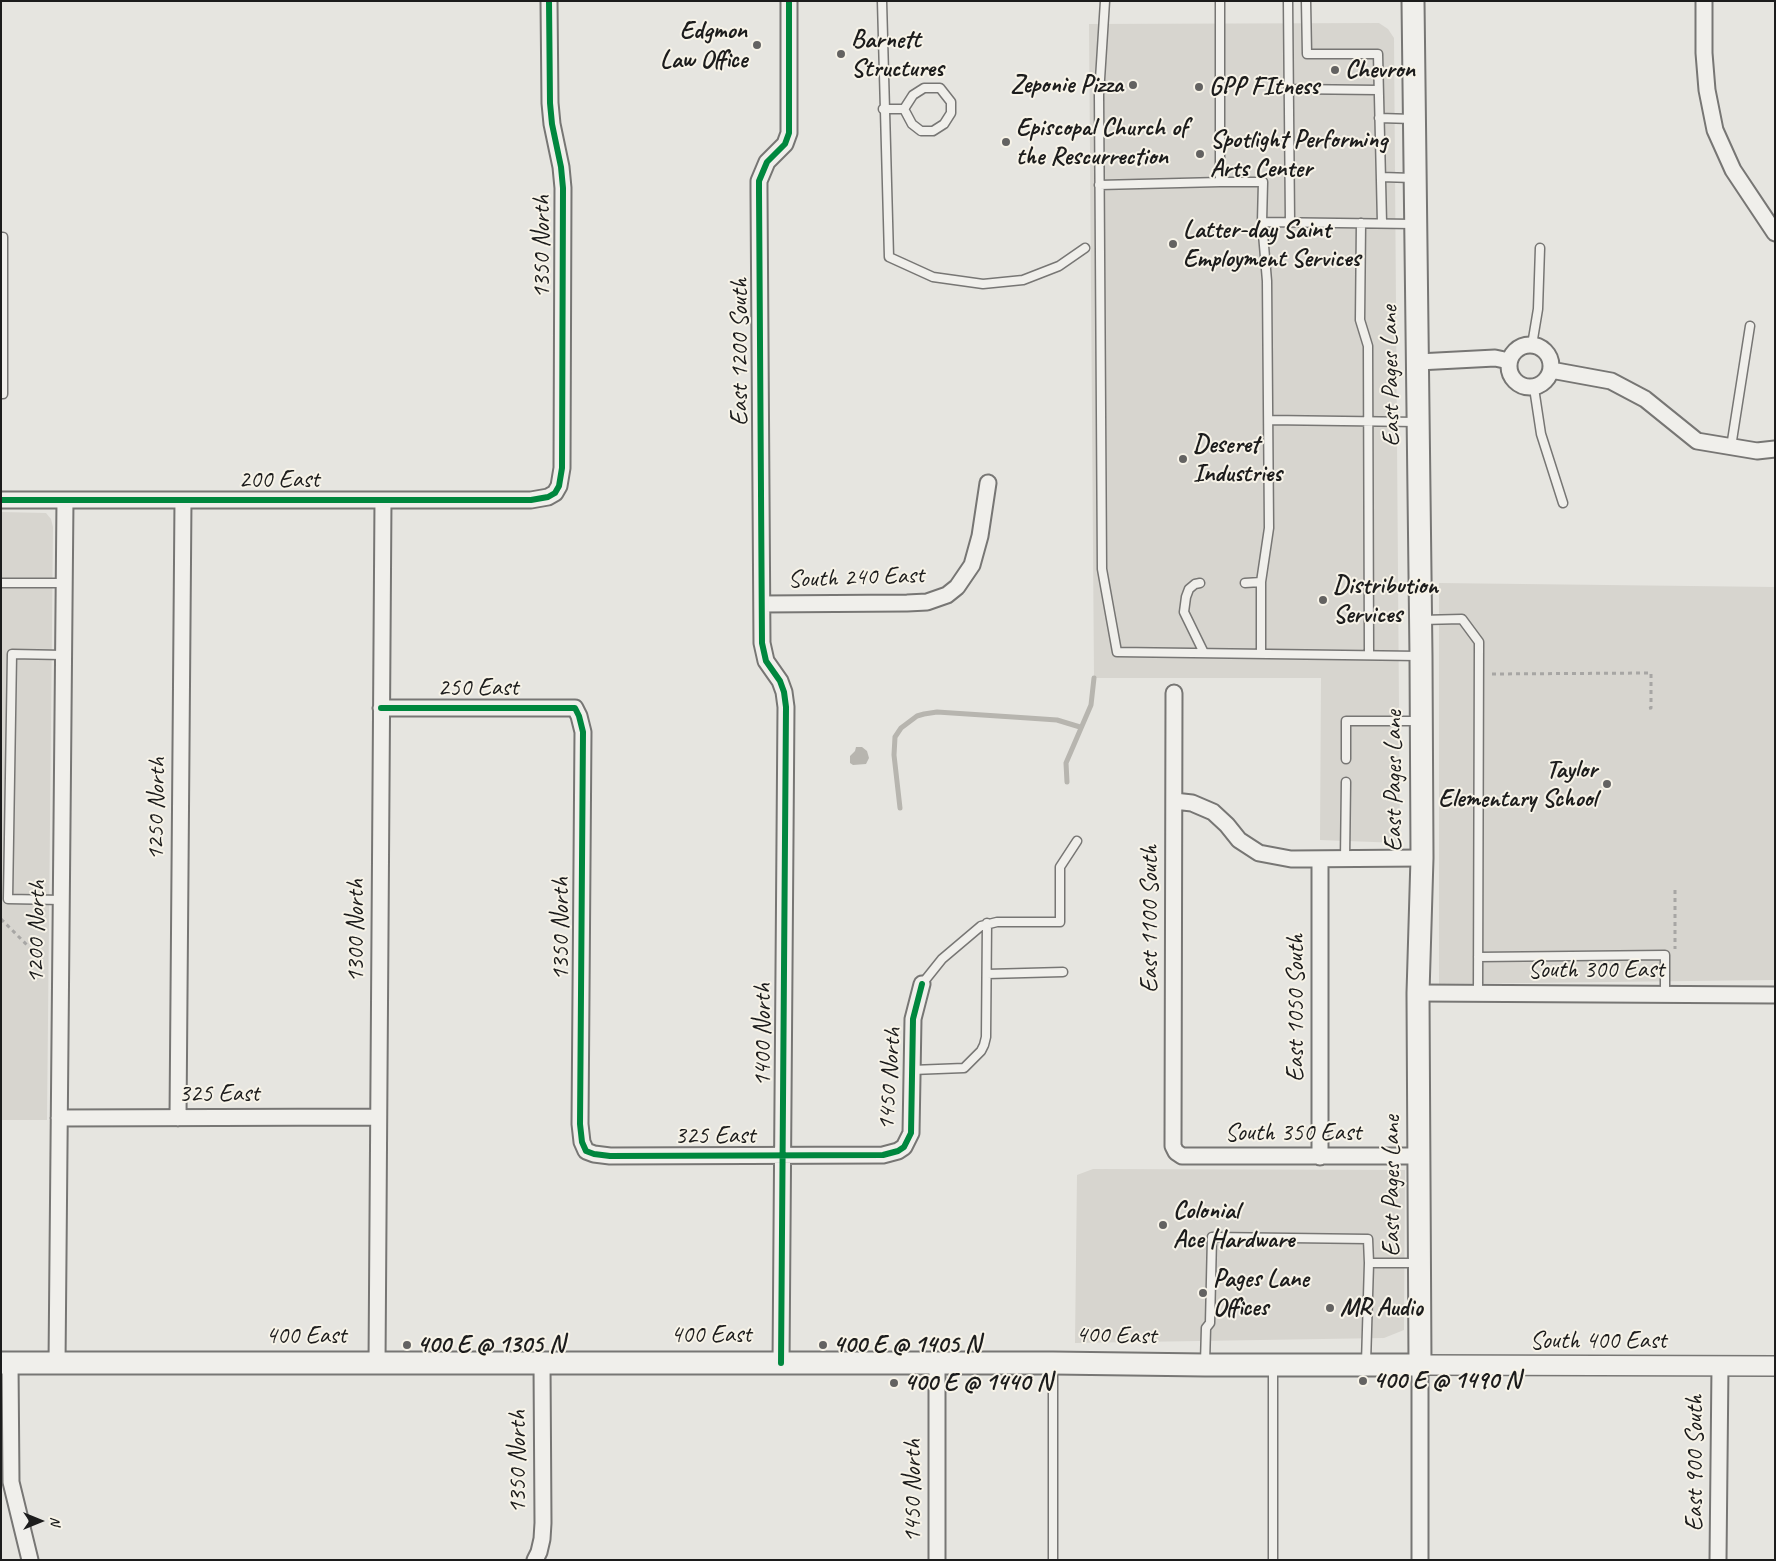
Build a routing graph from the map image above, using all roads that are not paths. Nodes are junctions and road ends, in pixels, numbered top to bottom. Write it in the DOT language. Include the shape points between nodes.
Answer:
graph roads {
  1 [pos="549,1"];
  2 [pos="789,1"];
  3 [pos="882,1"];
  4 [pos="1105,1"];
  5 [pos="1220,1"];
  6 [pos="1288,1"];
  7 [pos="1306,1"];
  8 [pos="1413,1"];
  9 [pos="1704,1"];
  10 [pos="1289,89"];
  11 [pos="1378,90"];
  12 [pos="883,109"];
  13 [pos="904,109"];
  14 [pos="1379,118"];
  15 [pos="1414,119"];
  16 [pos="1381,177"];
  17 [pos="1415,178"];
  18 [pos="1220,182"];
  19 [pos="1099,185"];
  20 [pos="1262,222"];
  21 [pos="1290,222"];
  22 [pos="1361,223"];
  23 [pos="1382,223"];
  24 [pos="1416,224"];
  25 [pos="1775,233"];
  26 [pos="1,237"];
  27 [pos="1085,248"];
  28 [pos="1540,248"];
  29 [pos="1750,326"];
  30 [pos="1532,345"];
  31 [pos="1509,361"];
  32 [pos="1418,362"];
  33 [pos="1551,370"];
  34 [pos="1534,388"];
  35 [pos="1,394"];
  36 [pos="1269,420"];
  37 [pos="1368,421"];
  38 [pos="1420,422"];
  39 [pos="1732,447"];
  40 [pos="1775,449"];
  41 [pos="988,483"];
  42 [pos="555,493"];
  43 [pos="1,500"];
  44 [pos="65,500"];
  45 [pos="183,500"];
  46 [pos="383,500"];
  47 [pos="1563,503"];
  48 [pos="1261,582"];
  49 [pos="3,583"];
  50 [pos="64,583"];
  51 [pos="1200,583"];
  52 [pos="1245,583"];
  53 [pos="762,604"];
  54 [pos="1421,620"];
  55 [pos="1204,653"];
  56 [pos="1261,654"];
  57 [pos="64,655"];
  58 [pos="1370,655"];
  59 [pos="1421,656"];
  60 [pos="1174,693"];
  61 [pos="786,706"];
  62 [pos="381,708"];
  63 [pos="575,708"];
  64 [pos="1421,722"];
  65 [pos="1346,759"];
  66 [pos="1346,782"];
  67 [pos="1174,801"];
  68 [pos="1077,841"];
  69 [pos="1422,858"];
  70 [pos="1345,859"];
  71 [pos="1320,860"];
  72 [pos="62,900"];
  73 [pos="987,923"];
  74 [pos="1478,957"];
  75 [pos="1063,972"];
  76 [pos="987,974"];
  77 [pos="922,984"];
  78 [pos="1418,993"];
  79 [pos="1478,993"];
  80 [pos="1665,994"];
  81 [pos="1775,995"];
  82 [pos="912,1070"];
  83 [pos="378,1117"];
  84 [pos="59,1118"];
  85 [pos="178,1118"];
  86 [pos="1173,1146"];
  87 [pos="904,1147"];
  88 [pos="586,1151"];
  89 [pos="783,1156"];
  90 [pos="1419,1156"];
  91 [pos="1320,1157"];
  92 [pos="1369,1263"];
  93 [pos="1420,1263"];
  94 [pos="6,1363"];
  95 [pos="57,1363"];
  96 [pos="377,1363"];
  97 [pos="542,1363"];
  98 [pos="782,1363"];
  99 [pos="937,1363"];
  100 [pos="1052,1363"];
  101 [pos="1273,1364"];
  102 [pos="1205,1365"];
  103 [pos="1420,1365"];
  104 [pos="1366,1366"];
  105 [pos="1720,1366"];
  106 [pos="1775,1366"];
  107 [pos="30,1560"];
  108 [pos="535,1560"];
  109 [pos="937,1560"];
  110 [pos="1053,1560"];
  111 [pos="1273,1560"];
  112 [pos="1420,1560"];
  113 [pos="1718,1560"];
  1 -- 42 [label="street, 1350 North" via="550,108 563,188 562,468"];
  2 -- 53 [label="street, East 1200 South" via="789,133 785,144 767,162 759,181"];
  3 -- 12 [label="lane"];
  4 -- 19 [label="lane" via="1099,95"];
  5 -- 18 [label="lane"];
  6 -- 10 [label="lane"];
  7 -- 11 [label="lane" via="1307,54 1378,54"];
  8 -- 15 [label="main road, East Pages Lane"];
  9 -- 25 [label="street" via="1707,90 1715,130 1733,170"];
  10 -- 11 [label="lane"];
  10 -- 21 [label="lane"];
  11 -- 14 [label="lane"];
  12 -- 13 [label="lane"];
  12 -- 27 [label="lane" via="889,257 933,277 983,284 1023,280 1059,266"];
  13 -- 13 [label="lane" via="924,88 940,88 951,102 951,113 944,124 933,131 920,131"];
  14 -- 15 [label="lane"];
  14 -- 16 [label="lane"];
  15 -- 17 [label="main road, East Pages Lane"];
  16 -- 17 [label="lane"];
  16 -- 23 [label="lane"];
  17 -- 24 [label="main road, East Pages Lane"];
  18 -- 19 [label="lane"];
  18 -- 20 [label="lane" via="1263,182"];
  19 -- 55 [label="lane" via="1102,569 1117,652"];
  20 -- 21 [label="lane"];
  20 -- 36 [label="lane" via="1267,281"];
  21 -- 22 [label="lane"];
  22 -- 23 [label="lane"];
  22 -- 37 [label="lane" via="1360,320 1368,346"];
  23 -- 24 [label="lane"];
  24 -- 32 [label="main road, East Pages Lane"];
  26 -- 35 [label="lane"];
  28 -- 30 [label="lane" via="1538,309"];
  29 -- 39 [label="lane"];
  30 -- 31 [label="street" via="1516,350"];
  30 -- 33 [label="street" via="1547,353"];
  31 -- 32 [label="street" via="1495,358"];
  31 -- 34 [label="street" via="1511,376 1517,383"];
  32 -- 38 [label="main road, East Pages Lane"];
  33 -- 34 [label="street" via="1544,383"];
  33 -- 39 [label="street" via="1611,381 1645,399 1696,441"];
  34 -- 47 [label="lane" via="1541,434"];
  36 -- 37 [label="lane"];
  36 -- 48 [label="lane" via="1269,528"];
  37 -- 38 [label="lane"];
  37 -- 58 [label="lane"];
  38 -- 54 [label="main road, East Pages Lane"];
  39 -- 40 [label="street" via="1757,451"];
  41 -- 53 [label="street, South 240 East" via="972,565 957,587 947,595 927,602 907,603"];
  42 -- 46 [label="street, 200 East" via="531,500"];
  43 -- 44 [label="street, 200 East"];
  44 -- 45 [label="street, 200 East"];
  44 -- 50 [label="street, 1200 North"];
  45 -- 46 [label="street, 200 East"];
  45 -- 85 [label="street, 1250 North"];
  46 -- 62 [label="street, 1300 North"];
  48 -- 52 [label="lane"];
  48 -- 56 [label="lane"];
  49 -- 50 [label="lane"];
  50 -- 57 [label="street, 1200 North"];
  51 -- 55 [label="lane" via="1189,589 1184,612"];
  53 -- 61 [label="street, East 1200 South" via="764,652 780,681"];
  54 -- 59 [label="main road, East Pages Lane"];
  54 -- 74 [label="lane" via="1462,619 1479,642"];
  55 -- 56 [label="lane"];
  56 -- 58 [label="lane"];
  57 -- 72 [label="street, 1200 North"];
  57 -- 72 [label="lane" via="12,654 8,899"];
  58 -- 59 [label="lane"];
  59 -- 64 [label="main road, East Pages Lane"];
  60 -- 67 [label="street, East 1100 South"];
  61 -- 89 [label="street, 1400 North"];
  62 -- 63 [label="street, 250 East"];
  62 -- 83 [label="street, 1300 North"];
  63 -- 88 [label="street, 1350 North" via="583,732 580,1124"];
  64 -- 65 [label="lane" via="1346,722"];
  64 -- 69 [label="main road, East Pages Lane"];
  66 -- 70 [label="lane"];
  67 -- 71 [label="street" via="1192,802 1213,812 1239,840 1259,853"];
  67 -- 86 [label="street, East 1100 South"];
  68 -- 73 [label="lane" via="1060,867 1060,922"];
  69 -- 70 [label="street"];
  69 -- 78 [label="main road, East Pages Lane"];
  70 -- 71 [label="street"];
  71 -- 91 [label="street, East 1050 South"];
  72 -- 84 [label="street, 1200 North"];
  73 -- 76 [label="lane"];
  73 -- 77 [label="lane" via="942,959"];
  74 -- 79 [label="lane"];
  74 -- 80 [label="lane" via="1665,956"];
  75 -- 76 [label="lane"];
  76 -- 82 [label="lane" via="986,1037 981,1051 964,1068"];
  77 -- 82 [label="street, 1450 North" via="913,1019"];
  78 -- 79 [label="street, South 300 East"];
  78 -- 90 [label="main road, East Pages Lane"];
  79 -- 80 [label="street, South 300 East"];
  80 -- 81 [label="street, South 300 East"];
  82 -- 87 [label="street, 1450 North" via="912,1126"];
  83 -- 85 [label="street, 325 East"];
  83 -- 96 [label="street, 1300 North"];
  84 -- 85 [label="street, 325 East"];
  84 -- 95 [label="street, 1200 North"];
  86 -- 91 [label="street, South 350 East" via="1182,1156"];
  87 -- 89 [label="street, 325 East" via="883,1155"];
  88 -- 89 [label="street, 325 East" via="610,1156"];
  89 -- 98 [label="street, 1400 North"];
  90 -- 91 [label="street, South 350 East"];
  90 -- 93 [label="main road, East Pages Lane"];
  92 -- 93 [label="lane"];
  92 -- 102 [label="lane" via="1368,1239 1212,1237 1210,1324 1206,1328"];
  92 -- 104 [label="lane"];
  93 -- 103 [label="main road, East Pages Lane"];
  94 -- 95 [label="main road, 400 East"];
  94 -- 107 [label="street" via="11,1482"];
  95 -- 96 [label="main road, 400 East"];
  96 -- 97 [label="main road, 400 East"];
  97 -- 98 [label="main road, 400 East"];
  97 -- 108 [label="street, 1350 North" via="543,1523"];
  98 -- 99 [label="main road, 400 East"];
  99 -- 100 [label="main road, 400 East"];
  99 -- 109 [label="street, 1450 North"];
  100 -- 102 [label="main road, 400 East"];
  100 -- 110 [label="lane"];
  101 -- 102 [label="main road, 400 East"];
  101 -- 104 [label="main road, 400 East"];
  101 -- 111 [label="lane"];
  103 -- 104 [label="main road, 400 East"];
  103 -- 105 [label="street, South 400 East"];
  103 -- 112 [label="street, East Pages Lane"];
  105 -- 106 [label="street, South 400 East"];
  105 -- 113 [label="street, East 900 South"];
}
